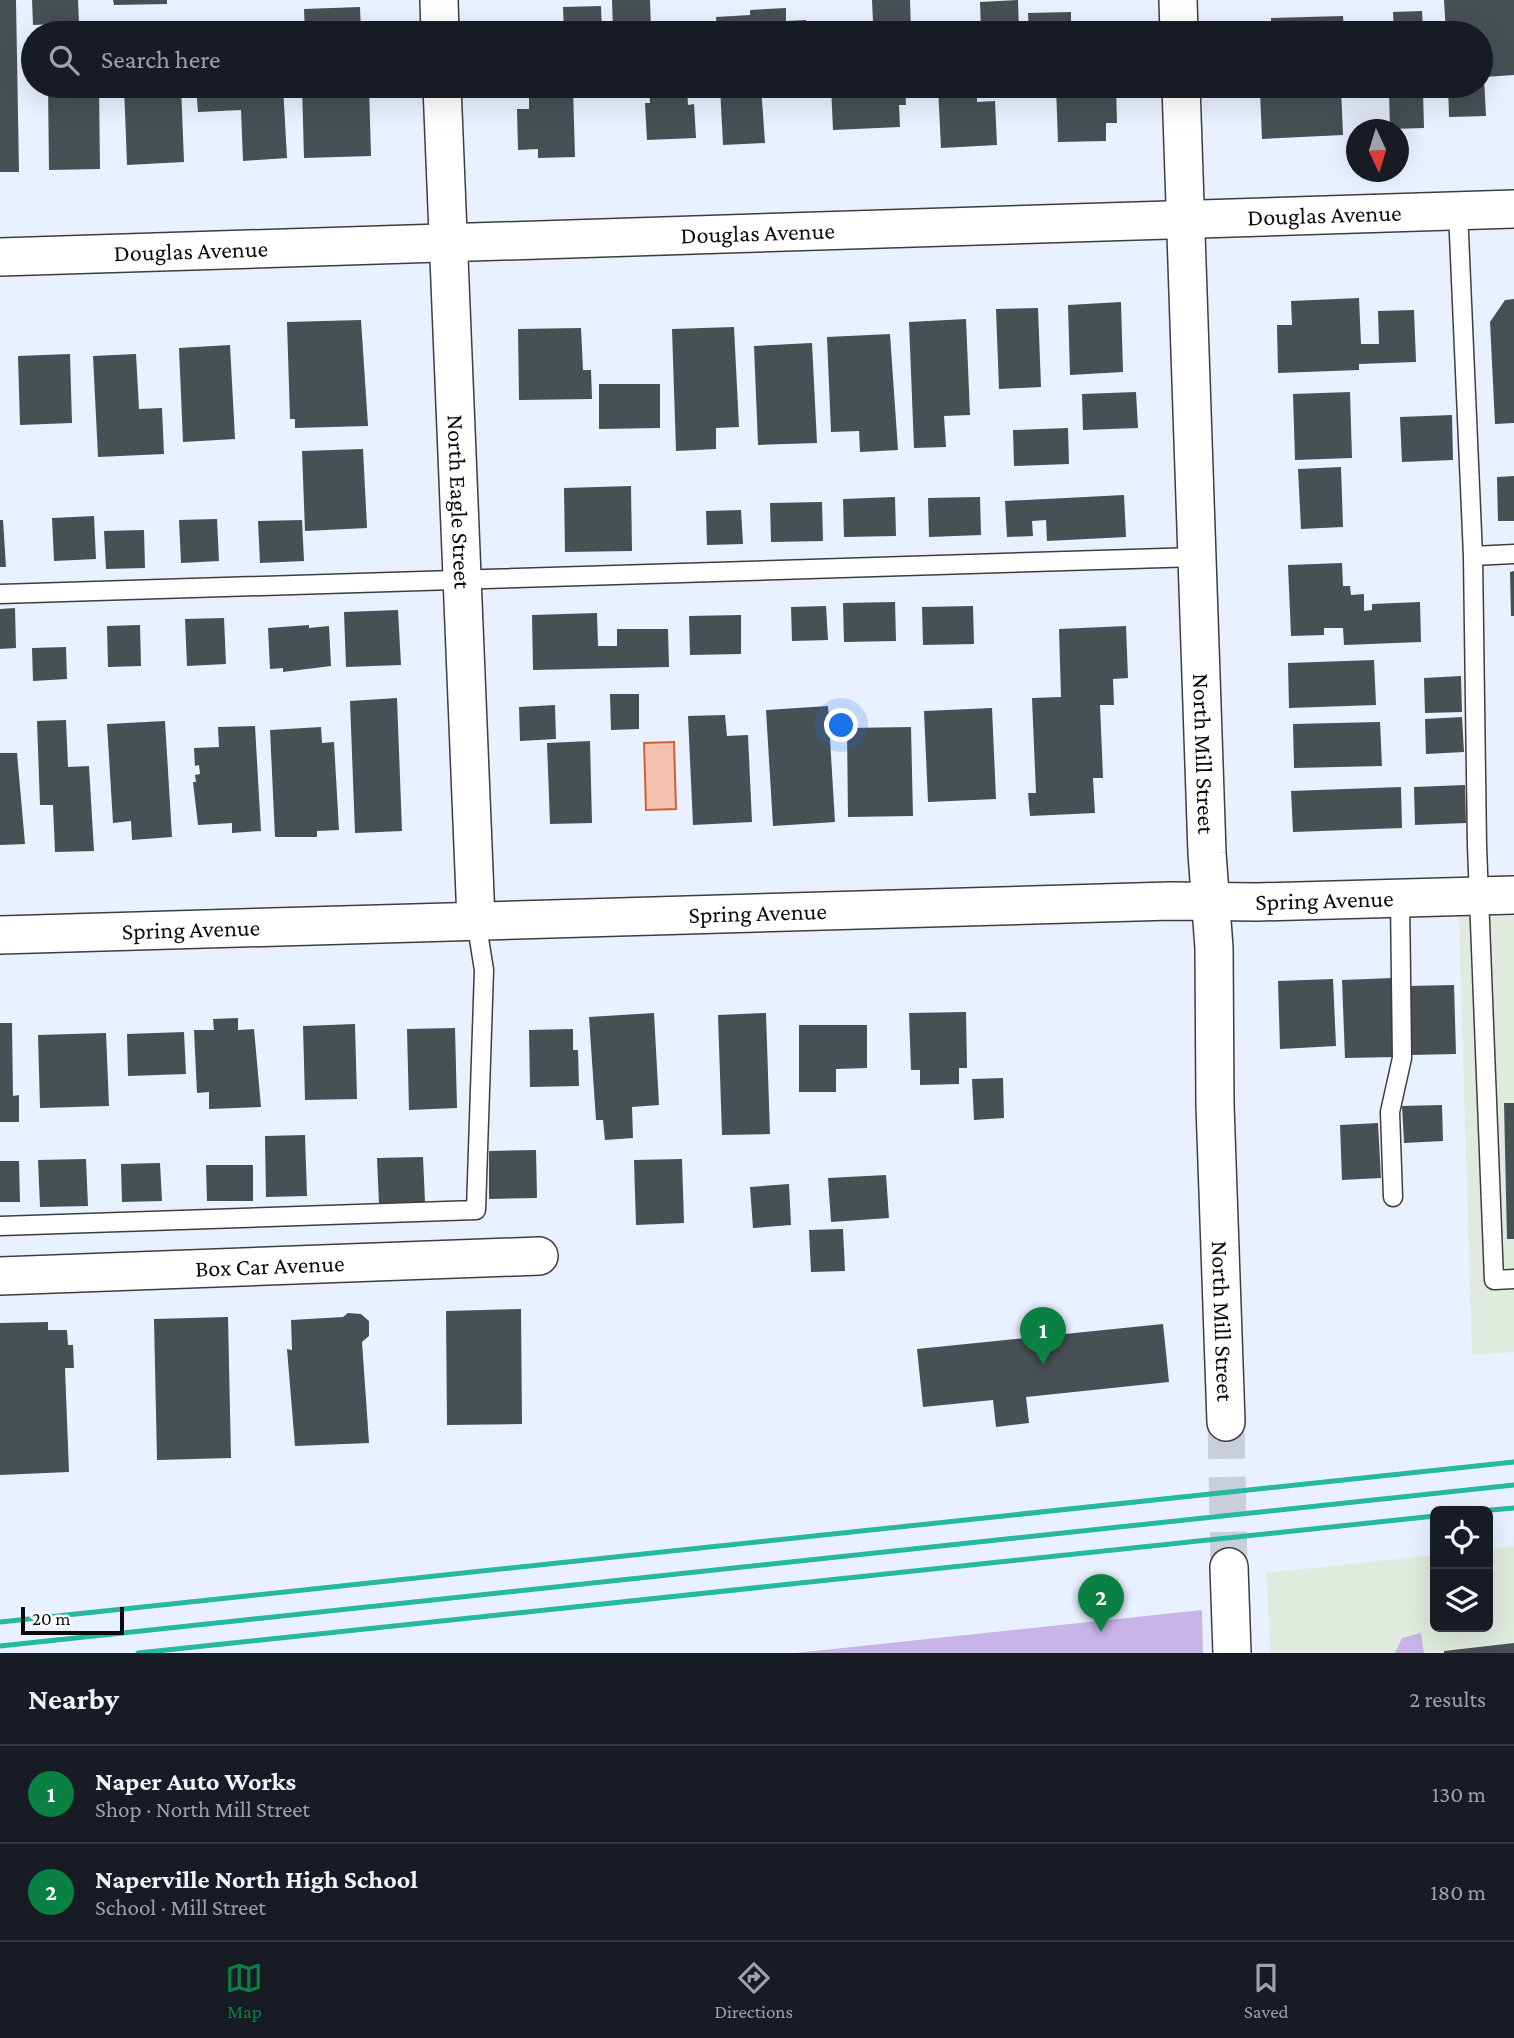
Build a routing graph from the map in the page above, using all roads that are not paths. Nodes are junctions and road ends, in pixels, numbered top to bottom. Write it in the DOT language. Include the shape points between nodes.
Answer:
graph roads {
  1 [pos="439,0"];
  2 [pos="1178,0"];
  3 [pos="440,21"];
  4 [pos="1179,21"];
  5 [pos="442,98"];
  6 [pos="1181,98"];
  7 [pos="1514,209"];
  8 [pos="1458,211"];
  9 [pos="1185,219"];
  10 [pos="446,242"];
  11 [pos="0,257"];
  12 [pos="1514,554"];
  13 [pos="1473,556"];
  14 [pos="1197,557"];
  15 [pos="463,581"];
  16 [pos="0,594"];
  17 [pos="1514,894"];
  18 [pos="1478,896"];
  19 [pos="1400,898"];
  20 [pos="1210,901"];
  21 [pos="475,920"];
  22 [pos="0,935"];
  23 [pos="1393,1197"];
  24 [pos="0,1226"];
  25 [pos="539,1256"];
  26 [pos="0,1276"];
  27 [pos="1514,1279"];
  28 [pos="1226,1422"];
  29 [pos="1229,1567"];
  30 [pos="1232,1653"];
  1 -- 3 [label="street"];
  2 -- 4 [label="street"];
  5 -- 10 [label="street, North Eagle Street"];
  6 -- 9 [label="street, North Mill Street"];
  7 -- 8 [label="street, Douglas Avenue"];
  8 -- 9 [label="street, Douglas Avenue"];
  8 -- 13 [label="lane"];
  9 -- 10 [label="street, Douglas Avenue"];
  9 -- 14 [label="street, North Mill Street"];
  10 -- 11 [label="street, Douglas Avenue"];
  10 -- 15 [label="street, North Eagle Street"];
  12 -- 13 [label="lane"];
  13 -- 18 [label="lane"];
  14 -- 15 [label="lane"];
  14 -- 20 [label="street, North Mill Street"];
  15 -- 16 [label="lane"];
  15 -- 21 [label="street, North Eagle Street"];
  17 -- 18 [label="street, Spring Avenue"];
  18 -- 19 [label="street, Spring Avenue"];
  18 -- 27 [label="lane" via="1494,1280"];
  19 -- 20 [label="street, Spring Avenue"];
  19 -- 23 [label="lane" via="1402,1058 1390,1112"];
  20 -- 21 [label="street, Spring Avenue"];
  20 -- 28 [label="street, North Mill Street"];
  21 -- 22 [label="street, Spring Avenue"];
  21 -- 24 [label="lane" via="484,970 475,1210"];
  25 -- 26 [label="street, Box Car Avenue"];
  29 -- 30 [label="street"];
}
